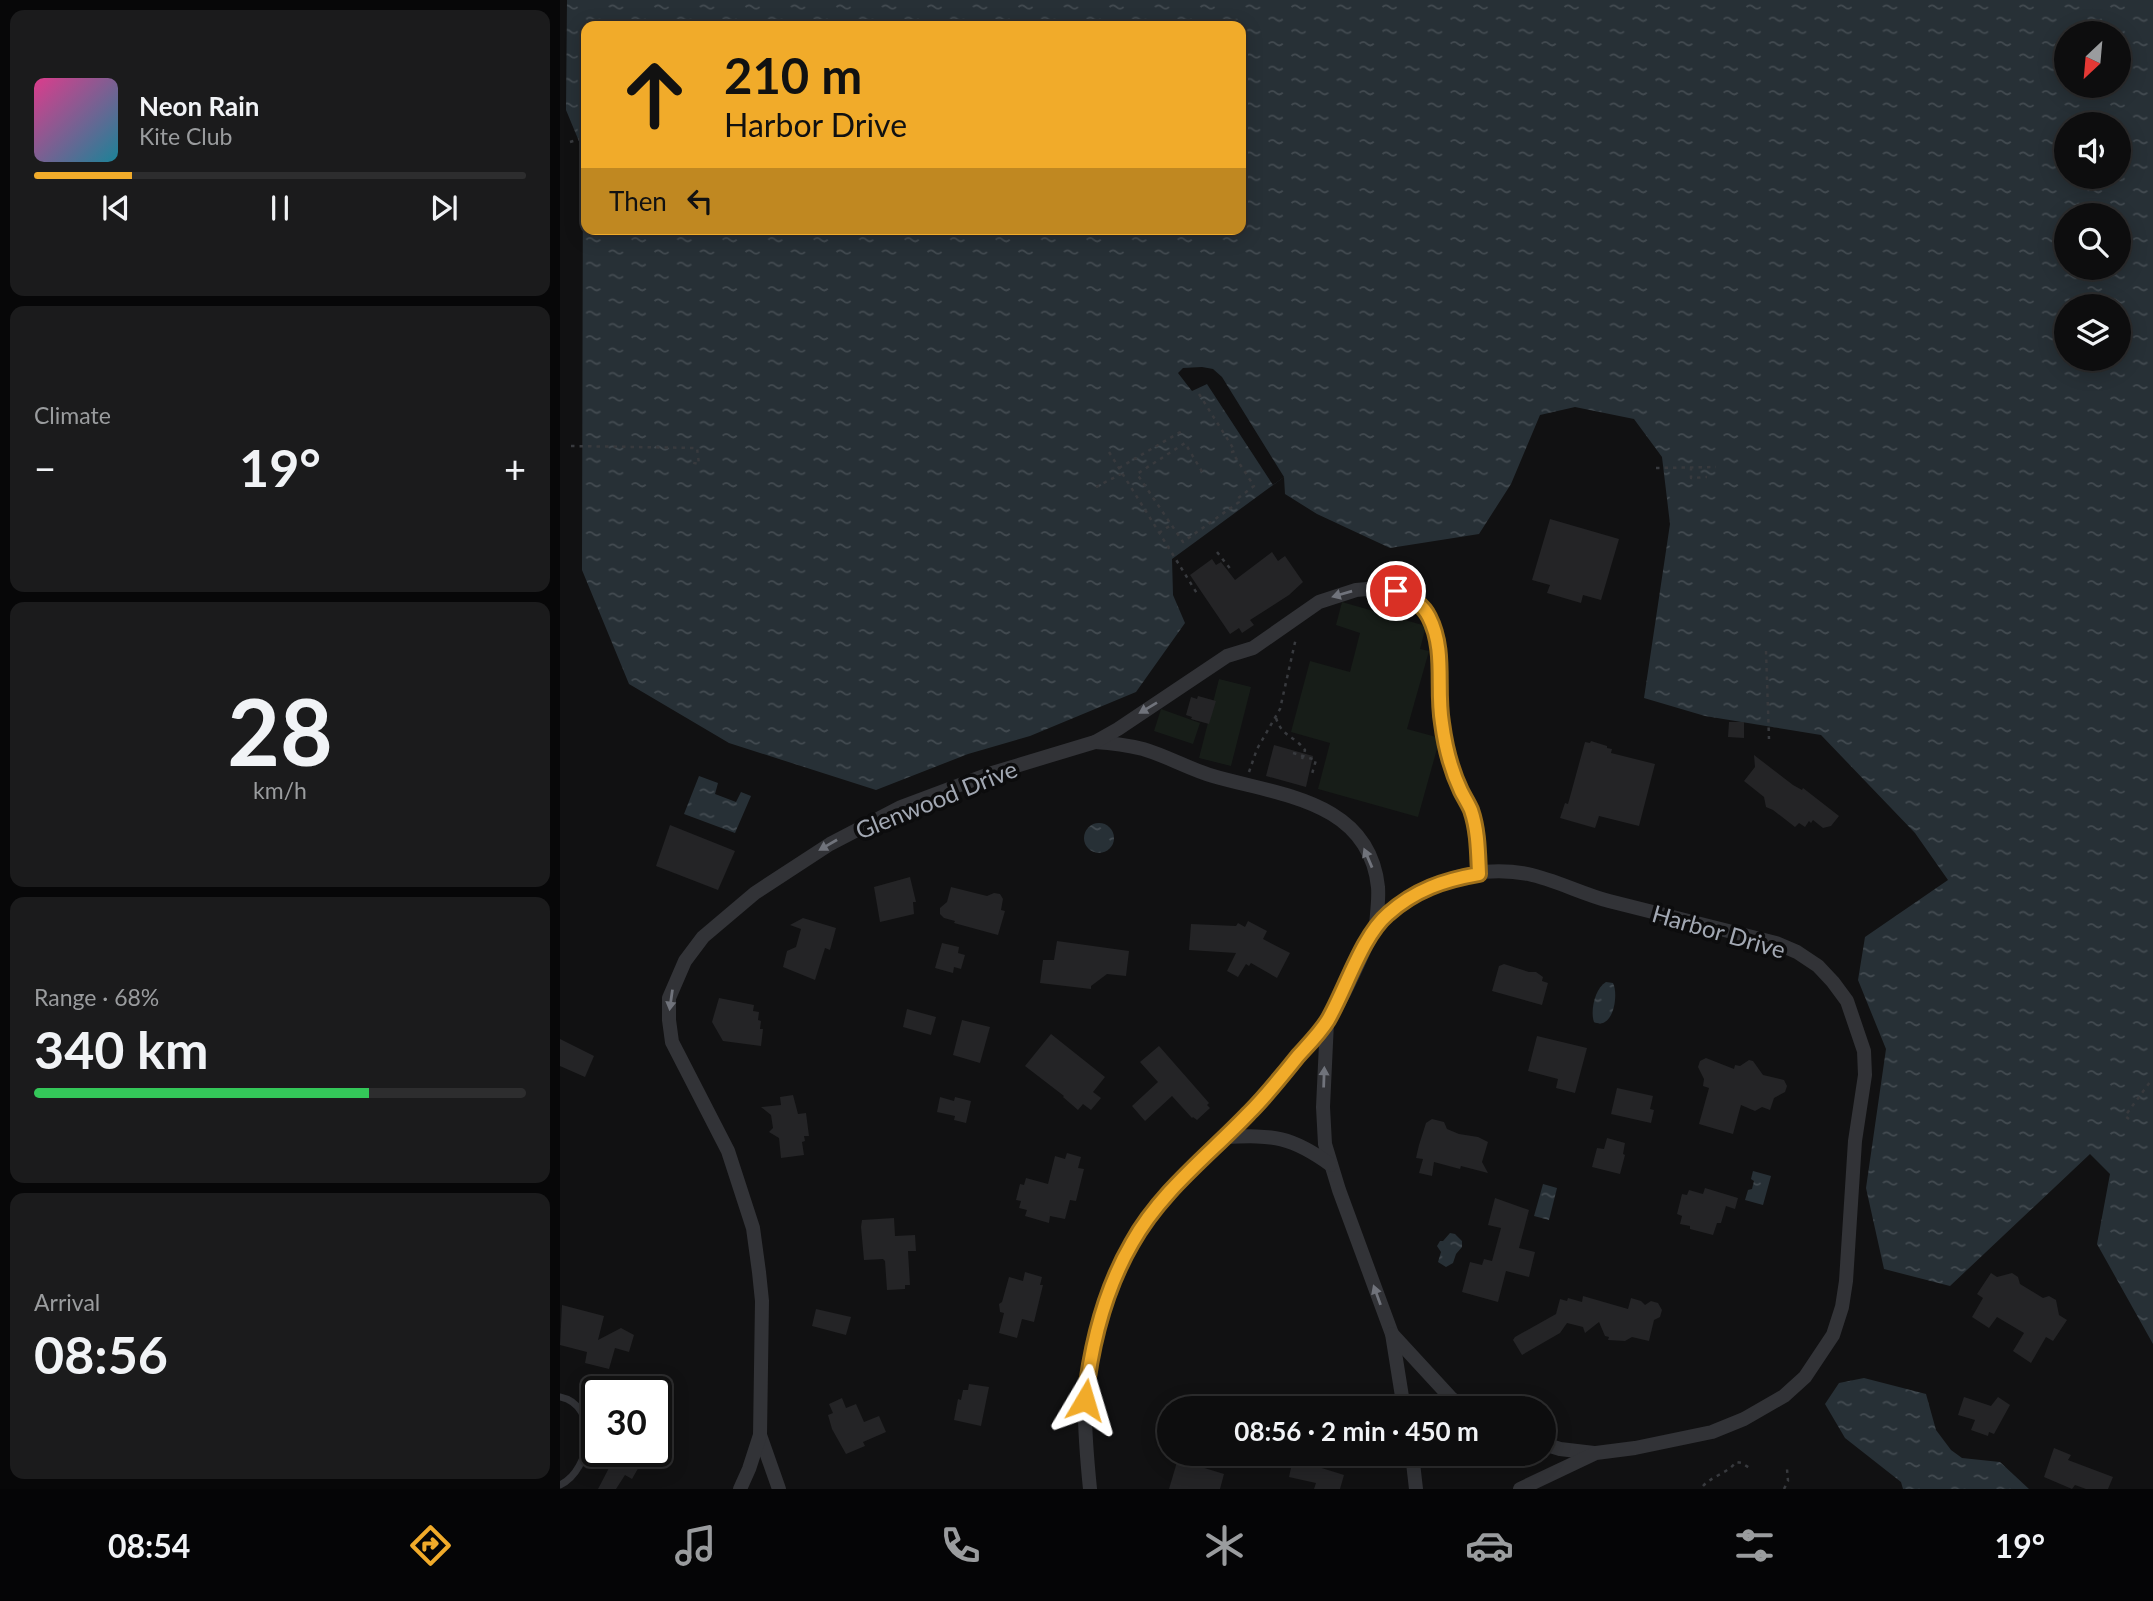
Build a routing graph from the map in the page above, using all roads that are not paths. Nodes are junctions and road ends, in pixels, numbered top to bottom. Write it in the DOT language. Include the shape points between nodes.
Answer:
graph roads {
  1 [pos="1095,742"];
  2 [pos="1479,874"];
  3 [pos="1376,925"];
  4 [pos="1327,1022"];
  5 [pos="1225,1137"];
  6 [pos="1331,1165"];
  7 [pos="1392,1334"];
  8 [pos="1402,1396"];
  9 [pos="1449,1396"];
  10 [pos="560,1397"];
  11 [pos="760,1435"];
  12 [pos="1556,1448"];
  13 [pos="1596,1453"];
  14 [pos="1413,1466"];
  15 [pos="560,1485"];
  16 [pos="740,1489"];
  17 [pos="779,1489"];
  18 [pos="1090,1489"];
  19 [pos="1416,1489"];
  20 [pos="1520,1489"];
  2 -- 1 [label="street, Glenwood Drive, one-way" via="1471,810 1456,777 1441,722 1439,654 1428,615 1405,594 1378,588 1356,590 1319,602 1253,648 1227,656"];
  3 -- 1 [label="street, Glenwood Drive, one-way" via="1378,887 1370,859 1356,835 1330,812 1144,750"];
  1 -- 11 [label="street, Glenwood Drive, one-way" via="966,782 901,807 837,840 755,893 703,937 685,961 669,998 672,1042 728,1151 753,1228 762,1301"];
  2 -- 3 [label="street, Harbor Drive" via="1424,888"];
  2 -- 13 [label="street, Harbor Drive" via="1527,874 1597,898 1793,950 1818,966 1847,1001 1864,1051 1846,1281 1833,1335 1817,1360 1784,1396 1744,1419 1712,1432"];
  3 -- 4 [label="street, Harbor Drive"];
  4 -- 5 [label="street"];
  6 -- 4 [label="street, one-way" via="1323,1107"];
  5 -- 6 [label="street" via="1296,1142"];
  5 -- 18 [label="street" via="1152,1212 1131,1243 1100,1317 1085,1400"];
  7 -- 6 [label="street, one-way"];
  7 -- 8 [label="street"];
  7 -- 9 [label="street"];
  10 -- 15 [label="lane" via="577,1407 587,1446 576,1473"];
  11 -- 16 [label="street, Glenwood Drive"];
  11 -- 17 [label="street, Glenwood Drive"];
  12 -- 13 [label="street, Harbor Drive"];
  13 -- 20 [label="street, Harbor Drive"];
  14 -- 19 [label="street"];
}
